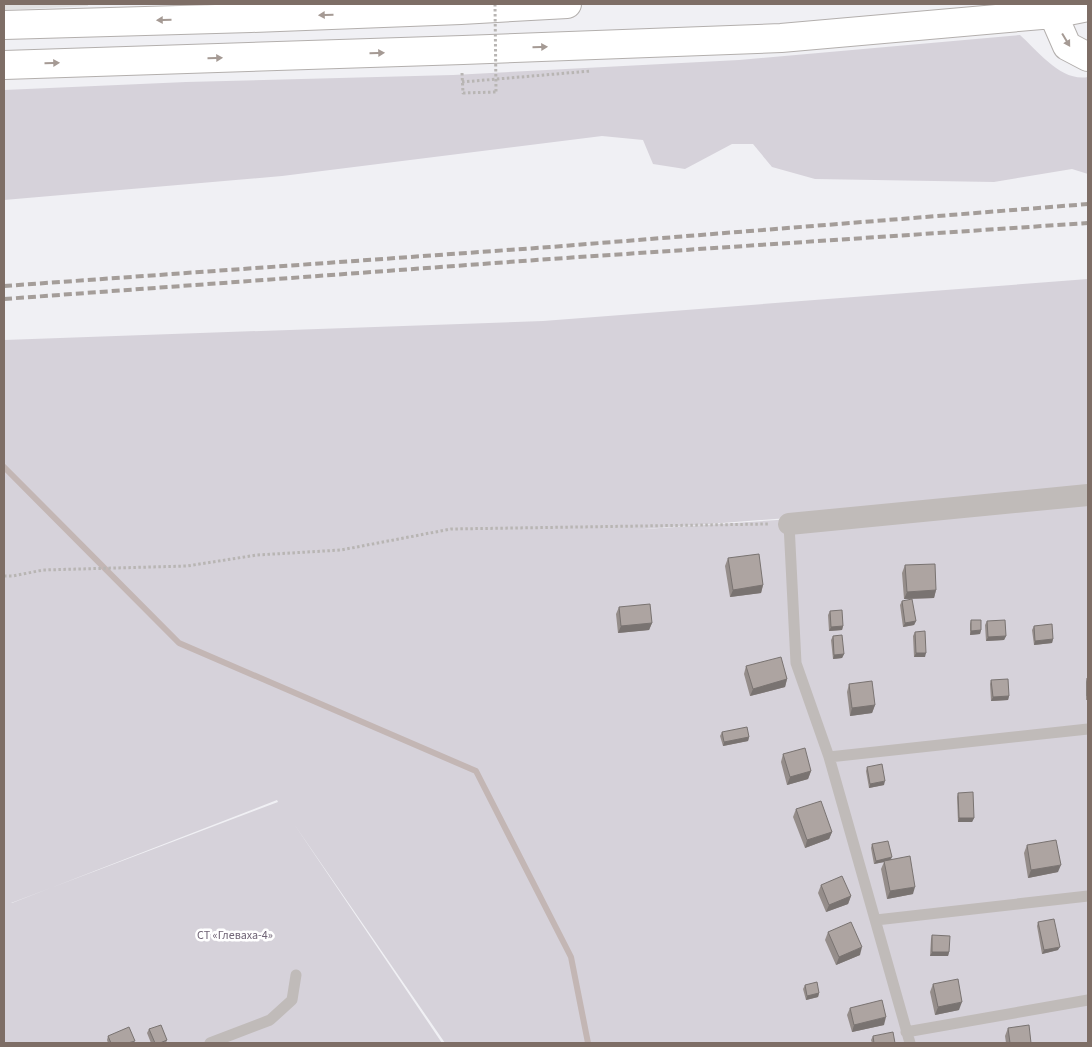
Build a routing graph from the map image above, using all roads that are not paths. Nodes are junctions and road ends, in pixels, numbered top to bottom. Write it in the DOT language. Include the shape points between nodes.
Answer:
graph roads {
  1 [pos="179,4"];
  2 [pos="567,4"];
  3 [pos="1088,8"];
  4 [pos="1054,9"];
  5 [pos="240,19"];
  6 [pos="4,25"];
  7 [pos="1088,57"];
  8 [pos="4,65"];
  9 [pos="1088,495"];
  10 [pos="789,524"];
  11 [pos="1088,729"];
  12 [pos="829,757"];
  13 [pos="1088,896"];
  14 [pos="876,920"];
  15 [pos="296,976"];
  16 [pos="1088,1000"];
  17 [pos="906,1032"];
  18 [pos="210,1043"];
  19 [pos="910,1043"];
  1 -- 5 [label="lane"];
  2 -- 5 [label="highway, one-way"];
  3 -- 4 [label="highway"];
  4 -- 7 [label="highway, one-way" via="1067,46"];
  8 -- 4 [label="highway, one-way" via="780,38"];
  5 -- 6 [label="highway, one-way"];
  9 -- 10 [label="street"];
  10 -- 12 [label="lane" via="796,663"];
  11 -- 12 [label="lane"];
  12 -- 14 [label="lane"];
  13 -- 14 [label="lane"];
  14 -- 17 [label="lane"];
  15 -- 18 [label="lane" via="292,1000 270,1020"];
  16 -- 17 [label="lane"];
  17 -- 19 [label="lane"];
}
